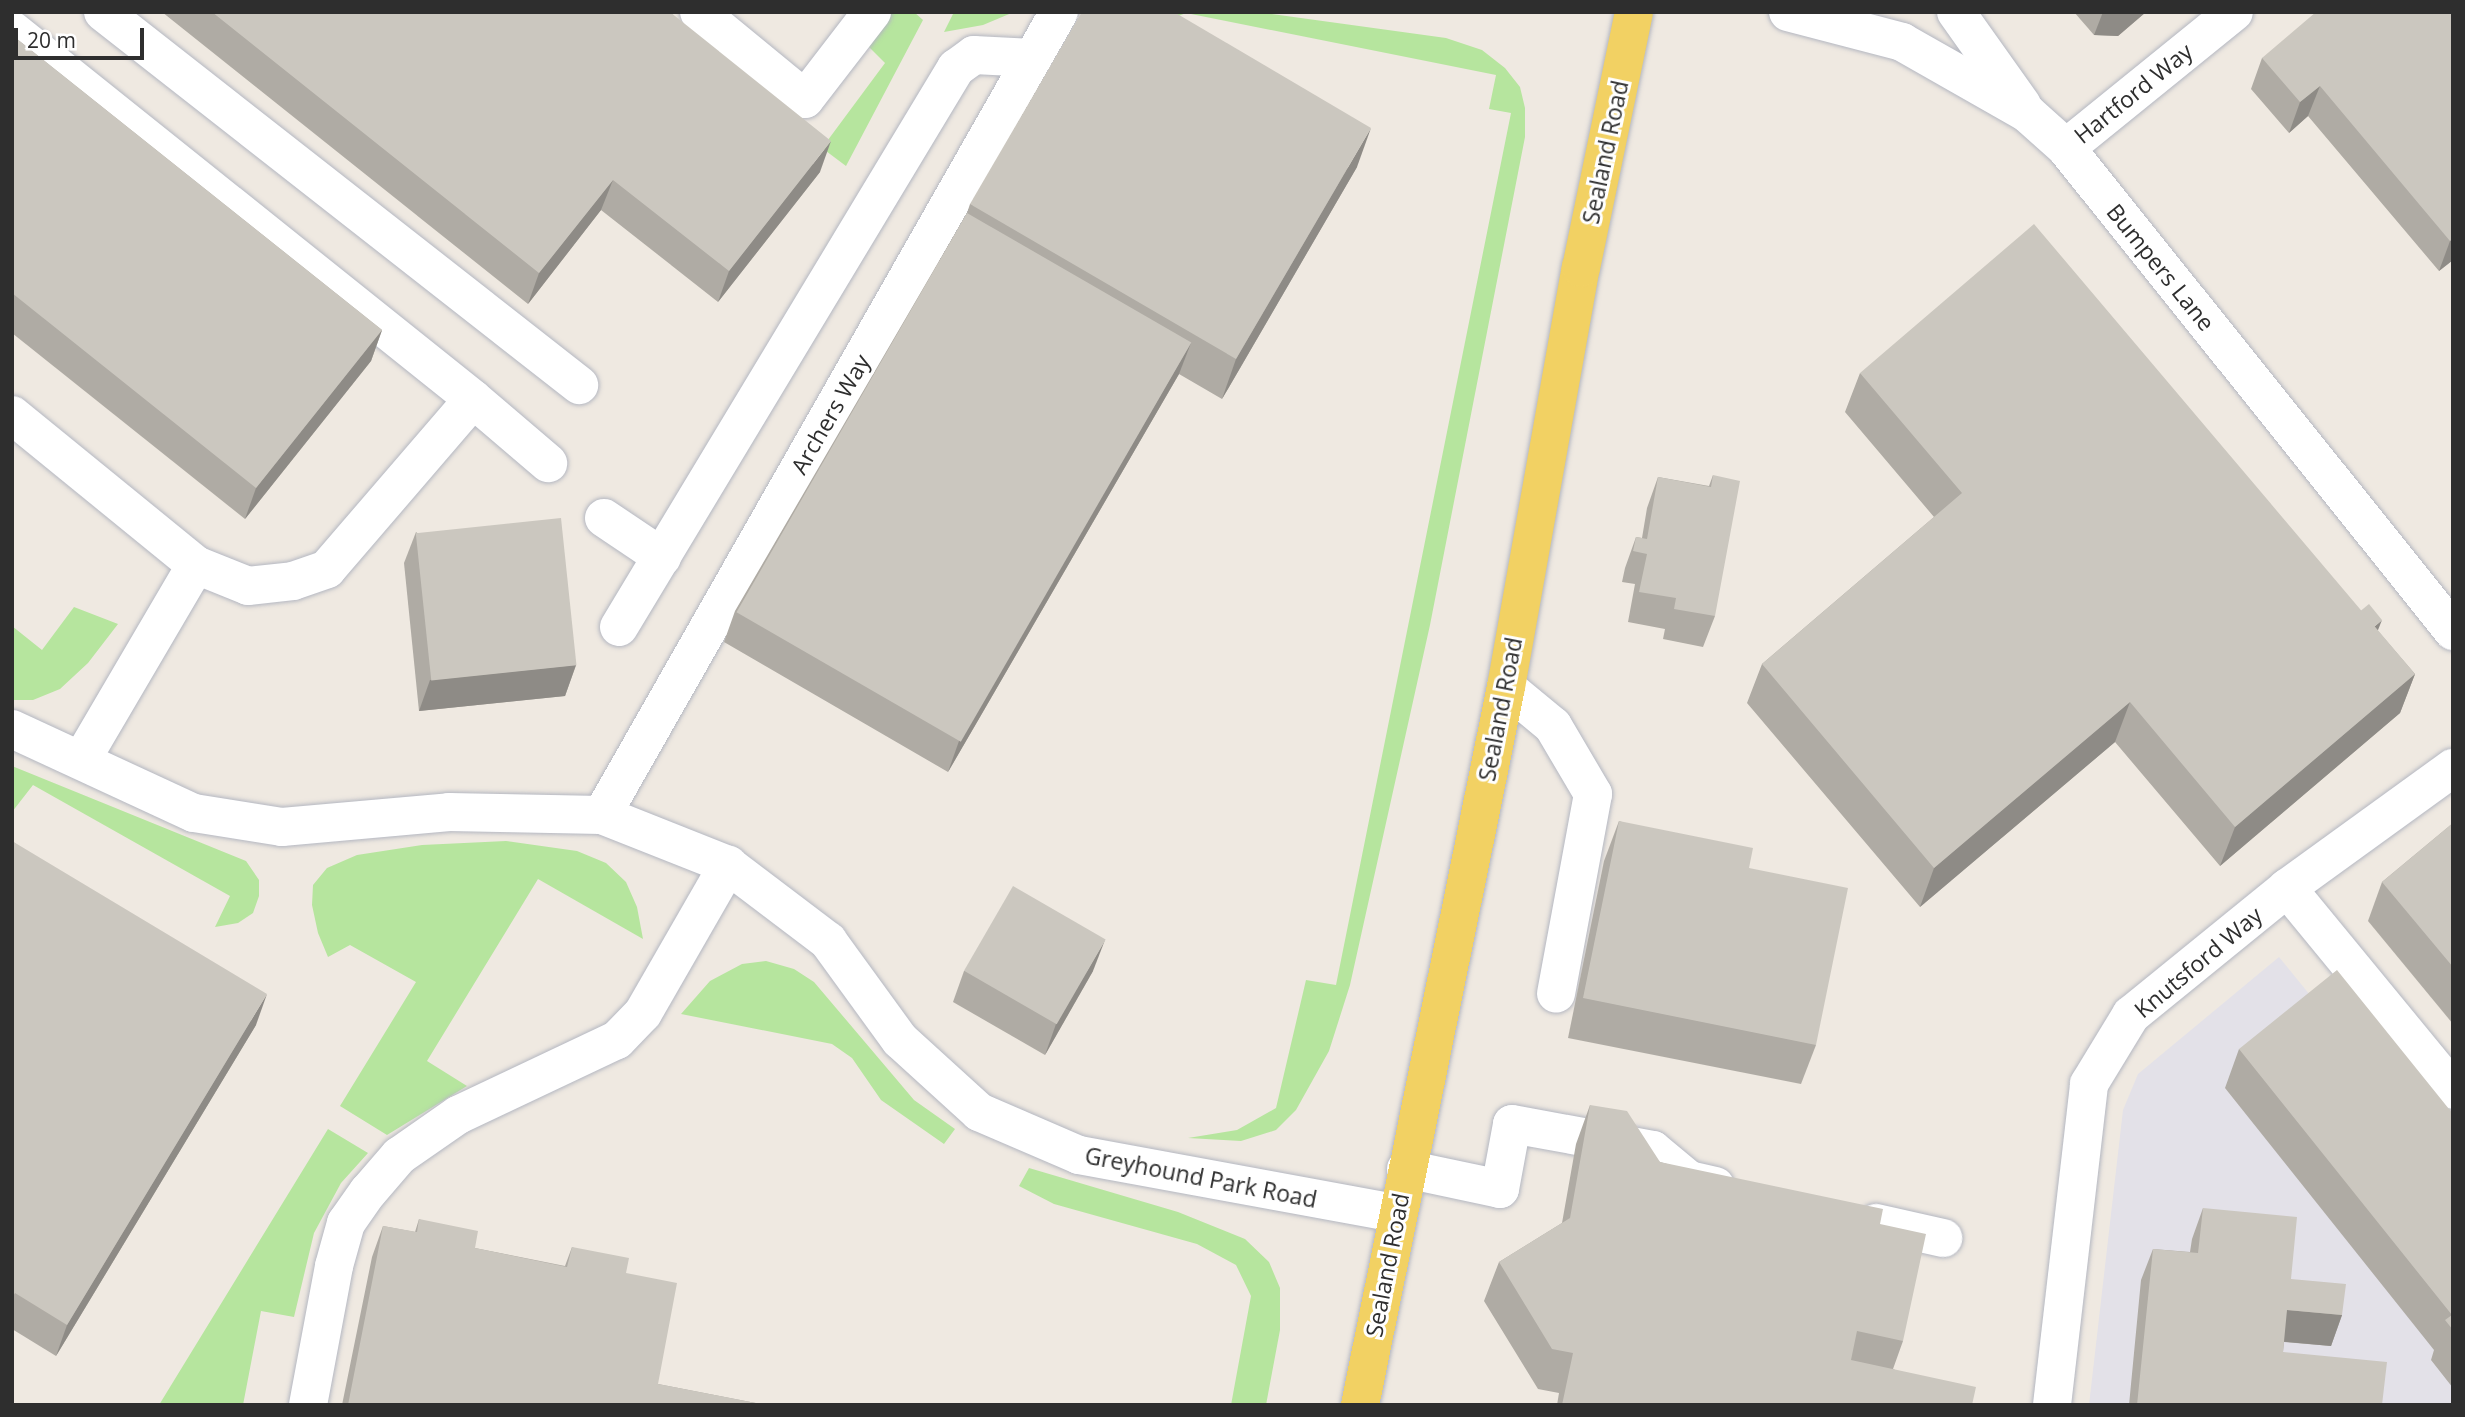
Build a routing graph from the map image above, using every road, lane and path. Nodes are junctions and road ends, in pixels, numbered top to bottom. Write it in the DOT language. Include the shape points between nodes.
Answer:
graph roads {
  1 [pos="103,12"];
  2 [pos="699,12"];
  3 [pos="872,12"];
  4 [pos="1059,12"];
  5 [pos="1634,12"];
  6 [pos="1788,12"];
  7 [pos="1956,12"];
  8 [pos="2234,12"];
  9 [pos="1839,19"];
  10 [pos="12,30"];
  11 [pos="1033,58"];
  12 [pos="2027,113"];
  13 [pos="2066,148"];
  14 [pos="579,385"];
  15 [pos="473,399"];
  16 [pos="12,415"];
  17 [pos="548,463"];
  18 [pos="604,518"];
  19 [pos="662,557"];
  20 [pos="196,565"];
  21 [pos="620,627"];
  22 [pos="2453,631"];
  23 [pos="1506,687"];
  24 [pos="12,729"];
  25 [pos="82,759"];
  26 [pos="2453,768"];
  27 [pos="602,815"];
  28 [pos="728,865"];
  29 [pos="2287,888"];
  30 [pos="1556,993"];
  31 [pos="2453,1090"];
  32 [pos="1406,1169"];
  33 [pos="1756,1195"];
  34 [pos="1396,1213"];
  35 [pos="1836,1214"];
  36 [pos="1943,1238"];
  37 [pos="308,1405"];
  38 [pos="1360,1405"];
  39 [pos="2053,1405"];
  1 -- 14 [label="street"];
  2 -- 3 [label="street" via="805,99"];
  4 -- 11 [label="street, Archers Way"];
  5 -- 23 [label="main road, Sealand Road" via="1581,268"];
  6 -- 9 [label="street, Bumpers Lane"];
  7 -- 12 [label="street"];
  8 -- 13 [label="street, Hartford Way"];
  9 -- 12 [label="street, Bumpers Lane" via="1902,42"];
  10 -- 15 [label="street"];
  11 -- 19 [label="street" via="974,55 956,68"];
  11 -- 27 [label="street, Archers Way"];
  12 -- 13 [label="street, Bumpers Lane"];
  13 -- 22 [label="street, Bumpers Lane"];
  15 -- 17 [label="street"];
  15 -- 20 [label="street" via="327,569 293,581 248,586"];
  16 -- 20 [label="street"];
  18 -- 19 [label="street"];
  19 -- 21 [label="street"];
  20 -- 25 [label="street"];
  23 -- 30 [label="street" via="1553,726 1593,794"];
  23 -- 32 [label="main road, Sealand Road"];
  24 -- 25 [label="street, Greyhound Park Road"];
  25 -- 27 [label="street, Greyhound Park Road" via="194,813 282,827 449,812"];
  26 -- 29 [label="street, Knutsford Way"];
  27 -- 28 [label="street, Greyhound Park Road"];
  28 -- 34 [label="street, Greyhound Park Road" via="828,941 900,1040 979,1112 1079,1155"];
  28 -- 37 [label="street" via="643,1013 617,1040 458,1115 399,1156 368,1192 346,1223 340,1244"];
  29 -- 31 [label="street"];
  29 -- 39 [label="street, Knutsford Way" via="2132,1015 2089,1084"];
  32 -- 33 [label="street" via="1500,1189 1512,1124 1653,1150 1689,1180"];
  32 -- 34 [label="main road, Sealand Road"];
  34 -- 38 [label="main road, Sealand Road"];
  35 -- 36 [label="street"];
}
